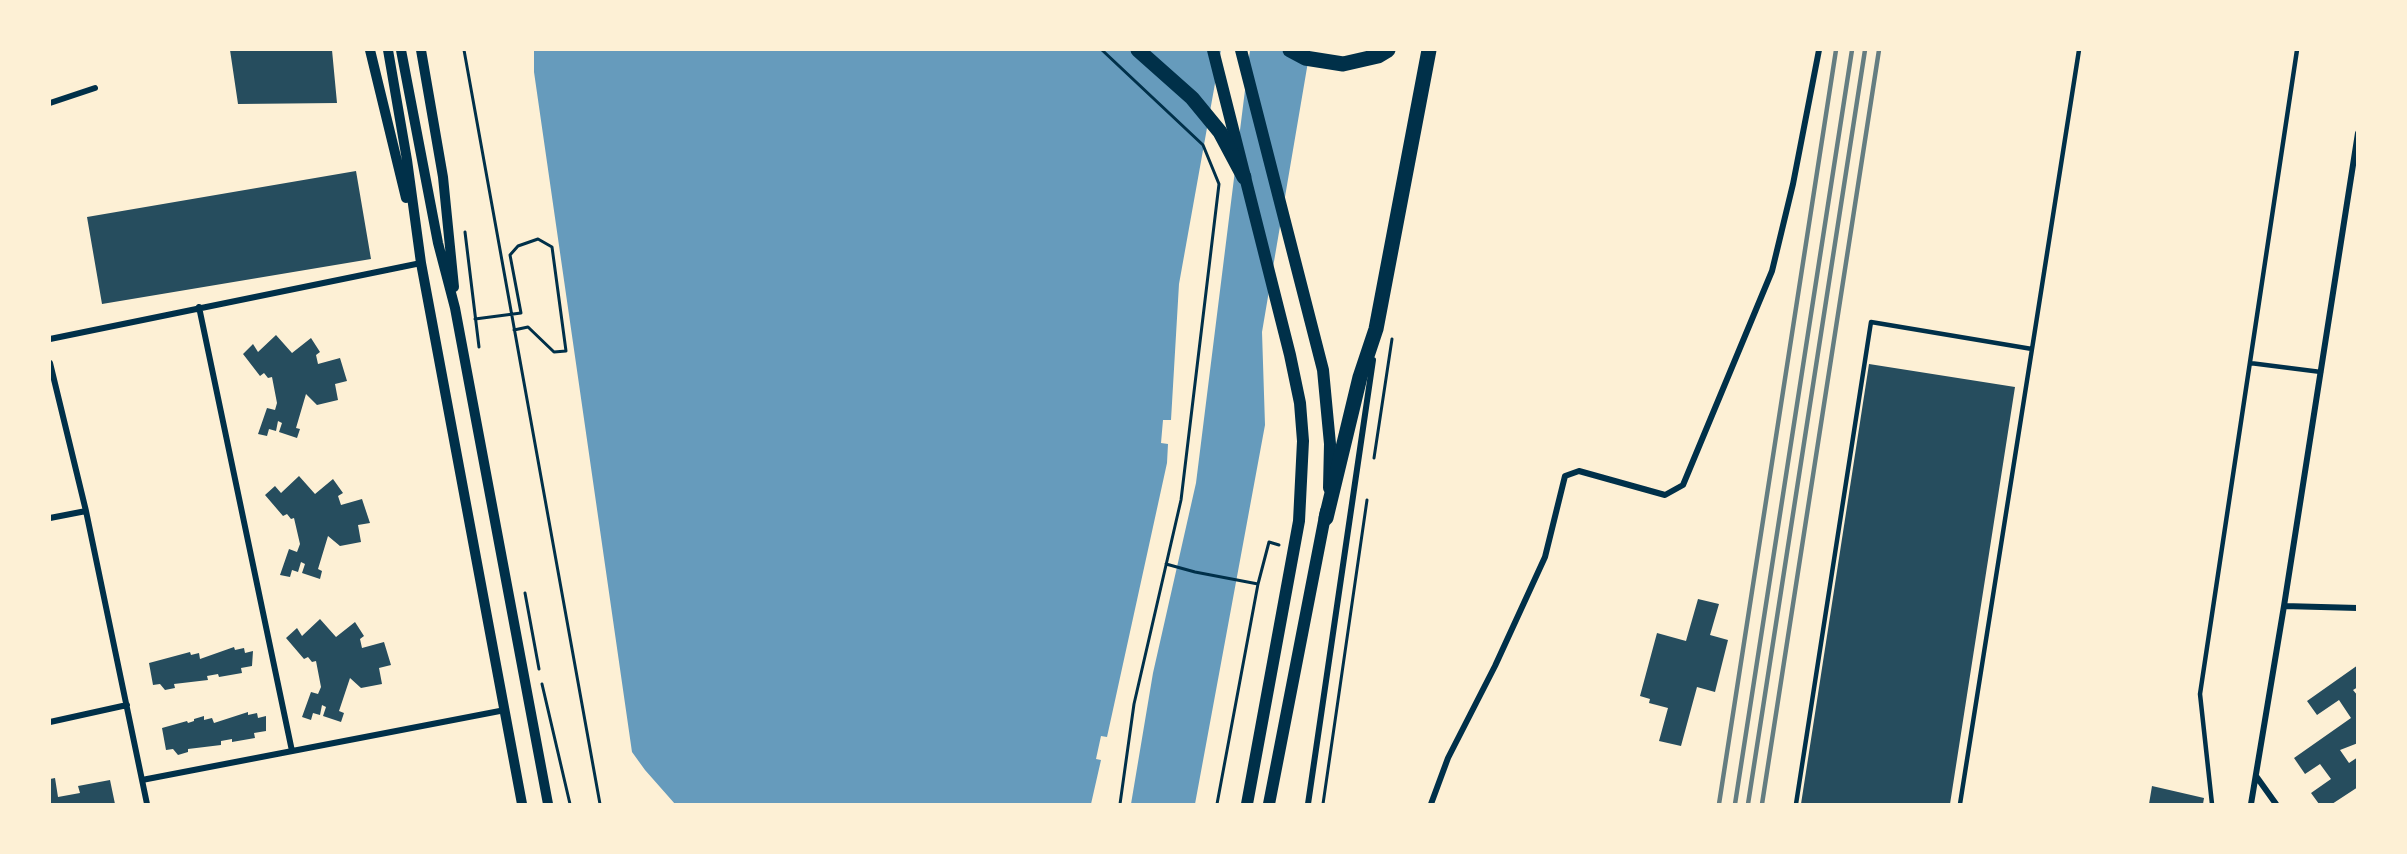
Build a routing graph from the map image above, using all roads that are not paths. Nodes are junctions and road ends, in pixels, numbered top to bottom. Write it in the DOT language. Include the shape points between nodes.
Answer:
graph roads {
  1 [pos="370,50"];
  2 [pos="388,50"];
  3 [pos="401,50"];
  4 [pos="421,50"];
  5 [pos="1138,50"];
  6 [pos="1214,50"];
  7 [pos="1241,50"];
  8 [pos="1290,50"];
  9 [pos="1388,50"];
  10 [pos="1429,50"];
  11 [pos="1819,50"];
  12 [pos="2079,50"];
  13 [pos="2297,50"];
  14 [pos="95,88"];
  15 [pos="50,103"];
  16 [pos="2358,133"];
  17 [pos="1244,177"];
  18 [pos="420,263"];
  19 [pos="199,307"];
  20 [pos="455,308"];
  21 [pos="1377,329"];
  22 [pos="50,339"];
  23 [pos="2032,349"];
  24 [pos="50,363"];
  25 [pos="2250,363"];
  26 [pos="2320,372"];
  27 [pos="51,376"];
  28 [pos="86,511"];
  29 [pos="50,518"];
  30 [pos="1326,518"];
  31 [pos="2284,606"];
  32 [pos="2358,608"];
  33 [pos="127,705"];
  34 [pos="505,710"];
  35 [pos="50,722"];
  36 [pos="292,751"];
  37 [pos="2256,776"];
  38 [pos="142,780"];
  39 [pos="147,804"];
  40 [pos="522,804"];
  41 [pos="548,804"];
  42 [pos="1247,804"];
  43 [pos="1269,804"];
  44 [pos="1308,804"];
  45 [pos="1431,804"];
  46 [pos="1796,804"];
  47 [pos="1960,804"];
  48 [pos="2212,804"];
  49 [pos="2251,804"];
  50 [pos="2276,804"];
  1 -- 18 [label="street"];
  2 -- 18 [label="street"];
  3 -- 20 [label="street" via="438,243"];
  4 -- 20 [label="street" via="445,189"];
  5 -- 17 [label="main road" via="1192,98 1220,132"];
  6 -- 17 [label="main road"];
  7 -- 30 [label="main road" via="1323,370 1330,444"];
  8 -- 9 [label="main road" via="1305,58 1343,64"];
  10 -- 21 [label="main road"];
  11 -- 45 [label="street" via="1772,272 1683,485 1665,495 1579,471 1565,476 1545,557 1448,758"];
  12 -- 23 [label="lane"];
  13 -- 25 [label="lane"];
  14 -- 15 [label="street"];
  16 -- 26 [label="street"];
  17 -- 42 [label="main road" via="1290,355 1303,441 1299,521"];
  18 -- 19 [label="street"];
  18 -- 34 [label="street"];
  19 -- 22 [label="street"];
  19 -- 36 [label="street"];
  20 -- 41 [label="street"];
  21 -- 30 [label="main road" via="1360,377"];
  21 -- 44 [label="street"];
  23 -- 46 [label="lane" via="1871,322"];
  23 -- 47 [label="lane"];
  24 -- 27 [label="street"];
  25 -- 26 [label="lane"];
  25 -- 48 [label="lane" via="2200,694"];
  26 -- 31 [label="street"];
  27 -- 28 [label="street"];
  28 -- 29 [label="street"];
  28 -- 33 [label="street"];
  30 -- 43 [label="main road"];
  31 -- 32 [label="street"];
  31 -- 37 [label="street"];
  33 -- 35 [label="street"];
  33 -- 38 [label="street"];
  34 -- 36 [label="street"];
  34 -- 40 [label="street"];
  36 -- 38 [label="street"];
  37 -- 49 [label="street"];
  37 -- 50 [label="street"];
  38 -- 39 [label="street"];
}
